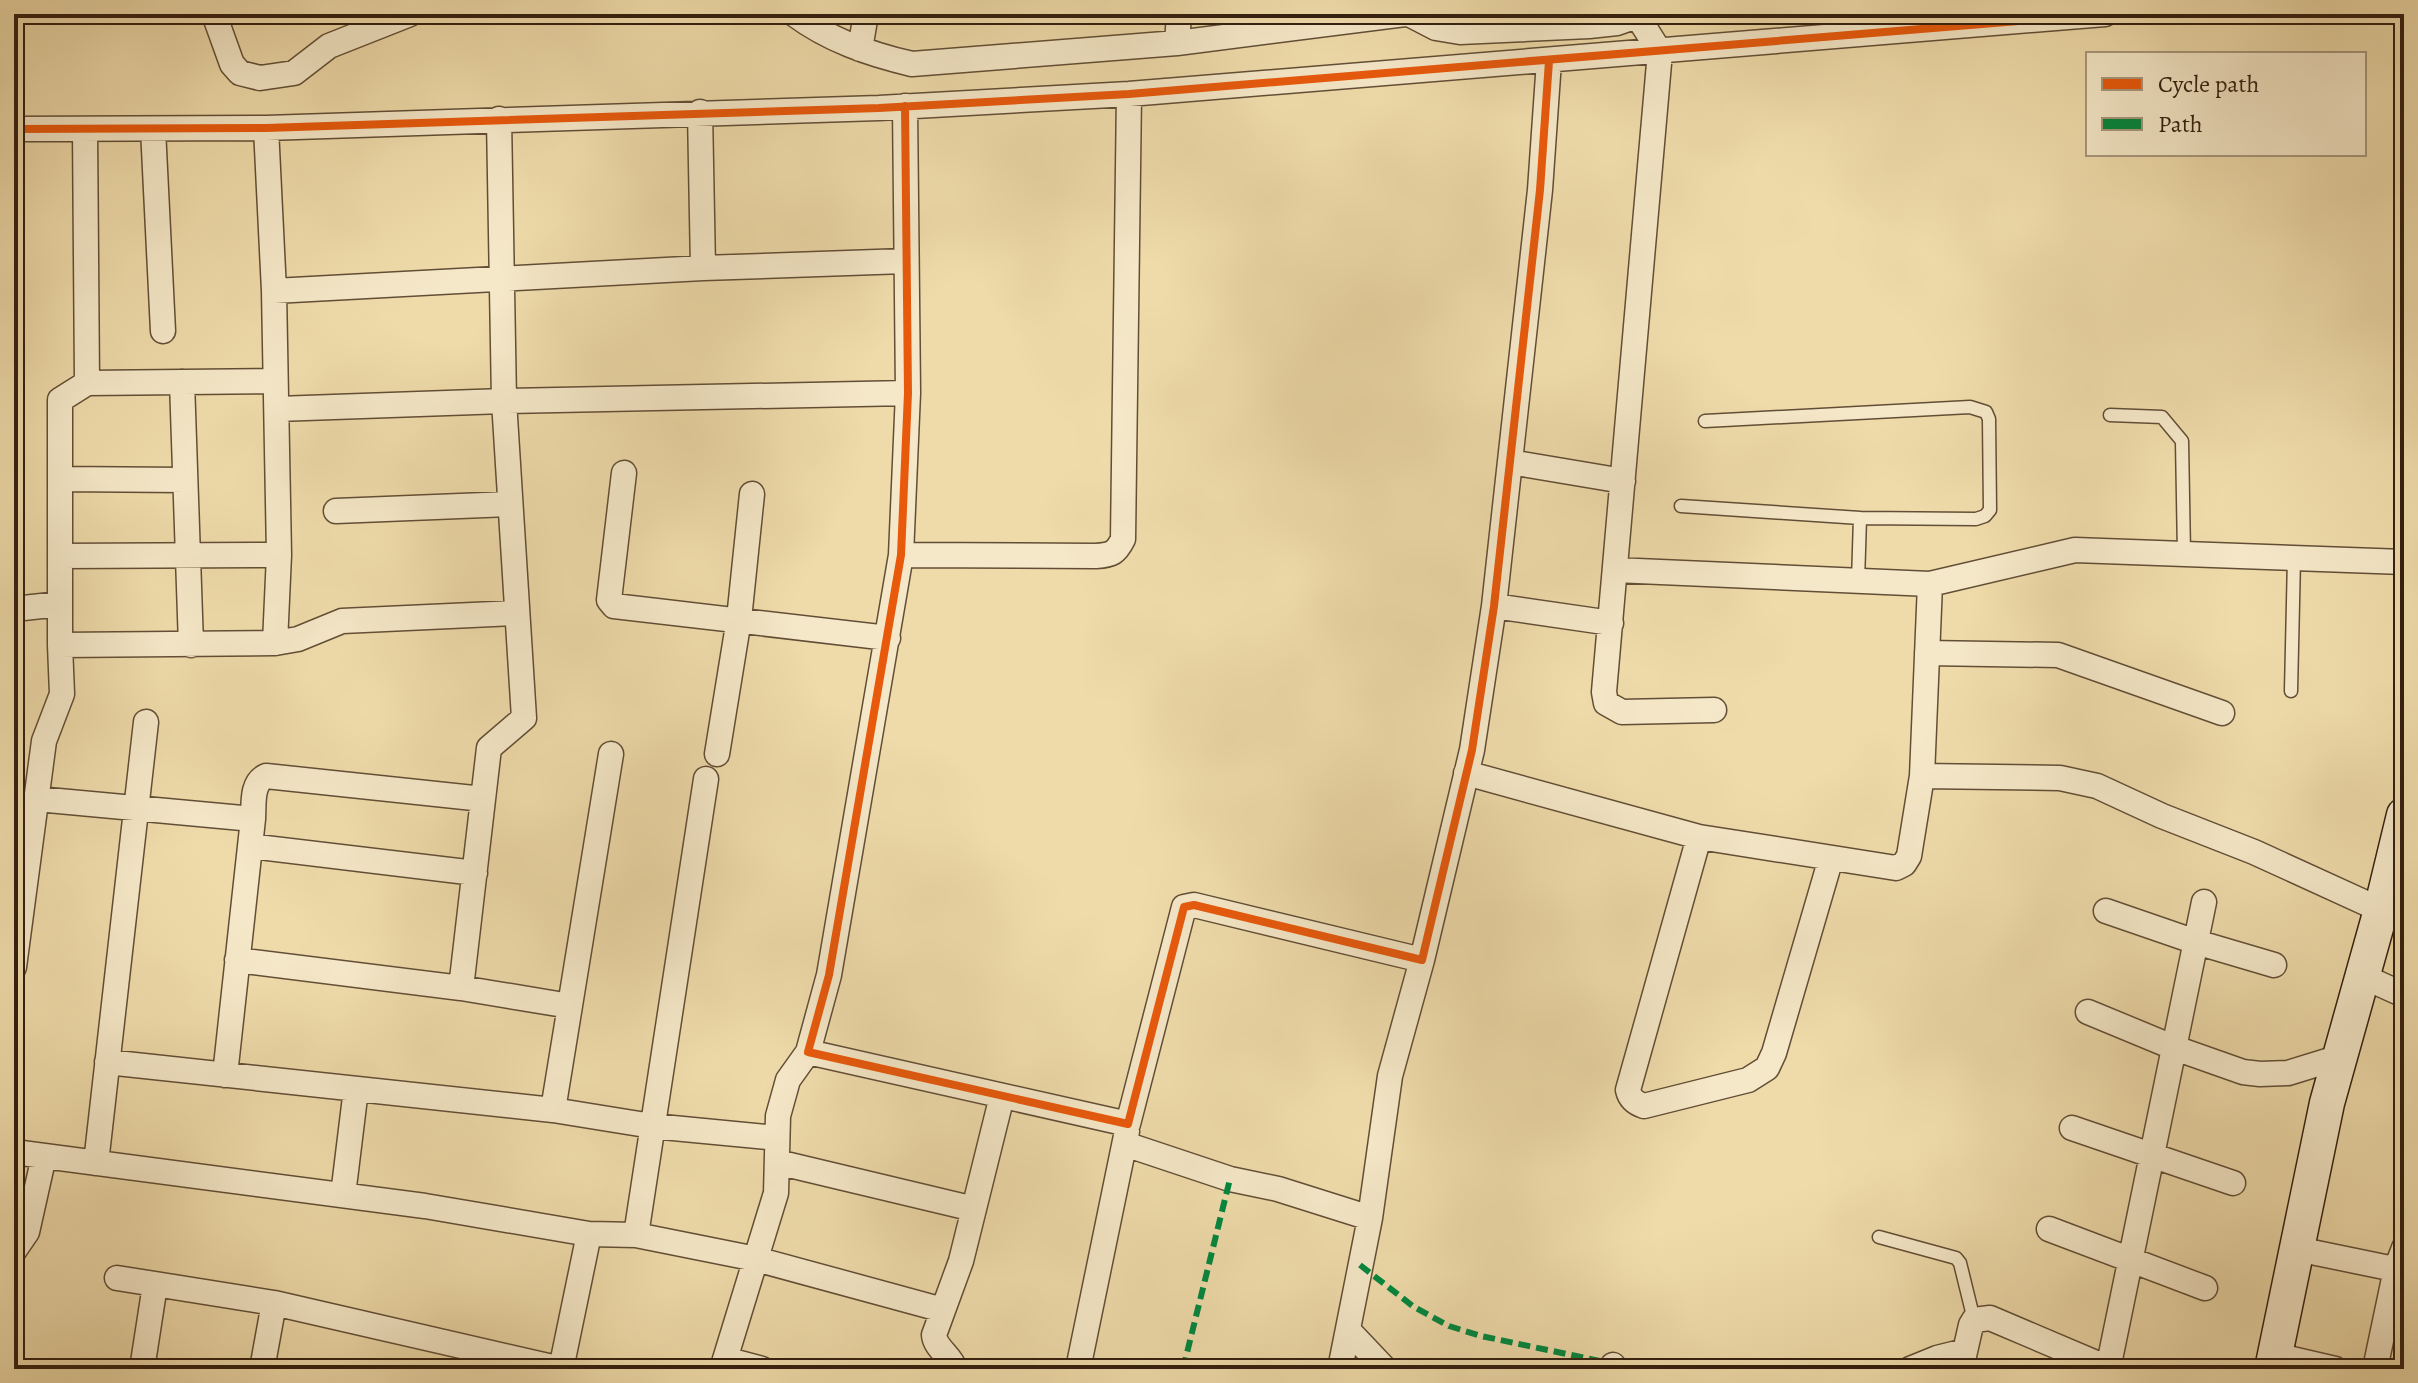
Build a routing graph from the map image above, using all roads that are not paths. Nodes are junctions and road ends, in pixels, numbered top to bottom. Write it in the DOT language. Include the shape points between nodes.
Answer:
graph roads {
  1 [pos="214,14"];
  2 [pos="410,14"];
  3 [pos="794,14"];
  4 [pos="866,14"];
  5 [pos="1179,14"];
  6 [pos="1407,14"];
  7 [pos="2105,14"];
  8 [pos="1637,15"];
  9 [pos="1177,43"];
  10 [pos="860,49"];
  11 [pos="1660,52"];
  12 [pos="1549,61"];
  13 [pos="912,64"];
  14 [pos="1129,94"];
  15 [pos="909,106"];
  16 [pos="700,112"];
  17 [pos="499,119"];
  18 [pos="266,128"];
  19 [pos="14,129"];
  20 [pos="85,129"];
  21 [pos="153,129"];
  22 [pos="905,261"];
  23 [pos="703,268"];
  24 [pos="502,278"];
  25 [pos="274,291"];
  26 [pos="163,331"];
  27 [pos="275,381"];
  28 [pos="182,382"];
  29 [pos="87,383"];
  30 [pos="908,393"];
  31 [pos="504,401"];
  32 [pos="277,409"];
  33 [pos="2110,415"];
  34 [pos="1705,421"];
  35 [pos="1510,462"];
  36 [pos="624,473"];
  37 [pos="60,479"];
  38 [pos="185,480"];
  39 [pos="1623,481"];
  40 [pos="752,494"];
  41 [pos="510,504"];
  42 [pos="1681,506"];
  43 [pos="336,511"];
  44 [pos="1860,518"];
  45 [pos="2184,554"];
  46 [pos="279,555"];
  47 [pos="901,555"];
  48 [pos="60,556"];
  49 [pos="188,556"];
  50 [pos="2294,558"];
  51 [pos="2404,562"];
  52 [pos="1615,570"];
  53 [pos="1858,581"];
  54 [pos="1930,584"];
  55 [pos="60,604"];
  56 [pos="1494,606"];
  57 [pos="14,609"];
  58 [pos="517,613"];
  59 [pos="739,619"];
  60 [pos="1611,623"];
  61 [pos="888,638"];
  62 [pos="275,643"];
  63 [pos="60,645"];
  64 [pos="191,645"];
  65 [pos="1927,653"];
  66 [pos="2291,691"];
  67 [pos="1714,710"];
  68 [pos="2222,713"];
  69 [pos="146,722"];
  70 [pos="1471,752"];
  71 [pos="611,754"];
  72 [pos="717,754"];
  73 [pos="1922,776"];
  74 [pos="706,779"];
  75 [pos="37,799"];
  76 [pos="483,799"];
  77 [pos="137,810"];
  78 [pos="2404,815"];
  79 [pos="253,819"];
  80 [pos="1699,837"];
  81 [pos="250,846"];
  82 [pos="1831,858"];
  83 [pos="475,873"];
  84 [pos="2204,902"];
  85 [pos="2106,911"];
  86 [pos="2373,938"];
  87 [pos="2196,942"];
  88 [pos="237,960"];
  89 [pos="1422,960"];
  90 [pos="2274,965"];
  91 [pos="14,967"];
  92 [pos="461,988"];
  93 [pos="2404,995"];
  94 [pos="570,1006"];
  95 [pos="2088,1012"];
  96 [pos="2175,1048"];
  97 [pos="808,1052"];
  98 [pos="2340,1057"];
  99 [pos="107,1062"];
  100 [pos="225,1075"];
  101 [pos="356,1089"];
  102 [pos="1002,1096"];
  103 [pos="553,1110"];
  104 [pos="652,1126"];
  105 [pos="2072,1128"];
  106 [pos="1127,1134"];
  107 [pos="777,1138"];
  108 [pos="14,1152"];
  109 [pos="2153,1155"];
  110 [pos="44,1156"];
  111 [pos="777,1162"];
  112 [pos="96,1163"];
  113 [pos="2233,1183"];
  114 [pos="343,1195"];
  115 [pos="974,1209"];
  116 [pos="1370,1218"];
  117 [pos="2049,1229"];
  118 [pos="589,1234"];
  119 [pos="636,1235"];
  120 [pos="1879,1237"];
  121 [pos="2297,1249"];
  122 [pos="14,1251"];
  123 [pos="756,1259"];
  124 [pos="2131,1261"];
  125 [pos="2401,1263"];
  126 [pos="117,1278"];
  127 [pos="155,1285"];
  128 [pos="2205,1288"];
  129 [pos="274,1303"];
  130 [pos="943,1310"];
  131 [pos="1974,1320"];
  132 [pos="1349,1331"];
  133 [pos="1963,1360"];
  134 [pos="2273,1362"];
  135 [pos="724,1364"];
  136 [pos="142,1369"];
  137 [pos="262,1369"];
  138 [pos="561,1369"];
  139 [pos="762,1369"];
  140 [pos="955,1369"];
  141 [pos="1078,1369"];
  142 [pos="1340,1369"];
  143 [pos="1385,1369"];
  144 [pos="1910,1369"];
  145 [pos="2109,1369"];
  146 [pos="2335,1369"];
  147 [pos="2375,1369"];
  1 -- 2 [label="street" via="232,64 240,73 260,78 294,73 329,46"];
  3 -- 10 [label="street"];
  4 -- 10 [label="street"];
  5 -- 9 [label="street"];
  6 -- 8 [label="street" via="1460,32 1589,26"];
  6 -- 9 [label="street"];
  7 -- 11 [label="street"];
  8 -- 11 [label="street"];
  9 -- 13 [label="street"];
  10 -- 13 [label="street"];
  11 -- 12 [label="street"];
  11 -- 39 [label="street"];
  12 -- 14 [label="street"];
  12 -- 35 [label="street"];
  13 -- 15 [label="street"];
  14 -- 15 [label="street"];
  14 -- 47 [label="street" via="1123,539 1110,555"];
  15 -- 16 [label="street"];
  15 -- 22 [label="street"];
  16 -- 17 [label="street"];
  16 -- 23 [label="street"];
  17 -- 18 [label="street"];
  17 -- 24 [label="street"];
  18 -- 21 [label="street"];
  18 -- 25 [label="street"];
  19 -- 20 [label="street"];
  20 -- 21 [label="street"];
  20 -- 29 [label="street"];
  21 -- 26 [label="street"];
  22 -- 23 [label="street"];
  22 -- 30 [label="street"];
  23 -- 24 [label="street"];
  24 -- 25 [label="street"];
  24 -- 31 [label="street"];
  25 -- 27 [label="street"];
  27 -- 28 [label="street"];
  27 -- 32 [label="street"];
  28 -- 29 [label="street"];
  28 -- 38 [label="street"];
  29 -- 37 [label="street" via="60,400"];
  30 -- 31 [label="street"];
  30 -- 47 [label="street"];
  31 -- 32 [label="street"];
  31 -- 41 [label="street"];
  32 -- 46 [label="street"];
  33 -- 45 [label="lane" via="2162,417 2182,441"];
  34 -- 44 [label="lane" via="1970,407 1986,412 1990,510 1985,516"];
  35 -- 39 [label="street"];
  35 -- 56 [label="street"];
  36 -- 59 [label="street" via="611,603"];
  37 -- 38 [label="street"];
  37 -- 48 [label="street"];
  38 -- 49 [label="street"];
  39 -- 52 [label="street"];
  40 -- 59 [label="street"];
  41 -- 43 [label="street"];
  41 -- 58 [label="street"];
  42 -- 44 [label="lane"];
  44 -- 53 [label="lane"];
  45 -- 50 [label="street"];
  45 -- 54 [label="street" via="2075,550"];
  46 -- 49 [label="street"];
  46 -- 62 [label="street"];
  47 -- 61 [label="street"];
  48 -- 49 [label="street"];
  48 -- 55 [label="street"];
  49 -- 64 [label="street"];
  50 -- 51 [label="street"];
  50 -- 66 [label="lane"];
  52 -- 53 [label="street"];
  52 -- 60 [label="street"];
  53 -- 54 [label="street"];
  54 -- 65 [label="street"];
  55 -- 57 [label="street"];
  55 -- 63 [label="street"];
  56 -- 60 [label="street"];
  56 -- 70 [label="street"];
  58 -- 62 [label="street" via="337,622"];
  58 -- 76 [label="street" via="524,718 489,748"];
  59 -- 61 [label="street"];
  59 -- 72 [label="street"];
  60 -- 67 [label="street" via="1604,692 1611,708"];
  61 -- 97 [label="street" via="829,975"];
  62 -- 64 [label="street"];
  63 -- 64 [label="street"];
  63 -- 75 [label="street" via="62,694 44,741"];
  65 -- 68 [label="street" via="2058,655"];
  65 -- 73 [label="street"];
  69 -- 77 [label="street"];
  70 -- 80 [label="street"];
  70 -- 89 [label="street"];
  71 -- 94 [label="street"];
  73 -- 82 [label="street" via="1904,864 1896,868"];
  73 -- 86 [label="street" via="2060,778 2097,786 2254,852"];
  74 -- 104 [label="street"];
  75 -- 77 [label="street"];
  75 -- 91 [label="street"];
  76 -- 79 [label="street" via="266,776 256,785"];
  76 -- 83 [label="street"];
  77 -- 79 [label="street"];
  77 -- 99 [label="street"];
  78 -- 86 [label="street"];
  79 -- 81 [label="street"];
  80 -- 82 [label="street"];
  80 -- 82 [label="street" via="1628,1090 1644,1106 1748,1080 1767,1068"];
  81 -- 83 [label="street"];
  81 -- 88 [label="street"];
  83 -- 92 [label="street"];
  84 -- 87 [label="street"];
  85 -- 87 [label="street"];
  86 -- 93 [label="street"];
  86 -- 98 [label="street"];
  87 -- 90 [label="street"];
  87 -- 96 [label="street"];
  88 -- 92 [label="street"];
  88 -- 100 [label="street"];
  89 -- 106 [label="street" via="1194,905 1184,907"];
  89 -- 116 [label="street" via="1390,1076"];
  92 -- 94 [label="street"];
  94 -- 103 [label="street"];
  95 -- 96 [label="street"];
  96 -- 98 [label="street" via="2260,1074 2288,1073"];
  96 -- 109 [label="street"];
  97 -- 102 [label="street"];
  97 -- 107 [label="street" via="788,1080"];
  98 -- 121 [label="street"];
  99 -- 100 [label="street"];
  99 -- 112 [label="street"];
  100 -- 101 [label="street"];
  101 -- 103 [label="street"];
  101 -- 114 [label="street"];
  102 -- 106 [label="street"];
  102 -- 115 [label="street"];
  103 -- 104 [label="street"];
  104 -- 107 [label="street"];
  104 -- 119 [label="street"];
  105 -- 109 [label="street"];
  106 -- 116 [label="street" via="1230,1179"];
  106 -- 141 [label="street"];
  107 -- 111 [label="street"];
  108 -- 110 [label="street"];
  109 -- 113 [label="street"];
  109 -- 124 [label="street"];
  110 -- 112 [label="street"];
  110 -- 122 [label="street" via="27,1232"];
  111 -- 115 [label="street"];
  111 -- 123 [label="street" via="776,1193"];
  112 -- 114 [label="street"];
  114 -- 118 [label="street"];
  115 -- 130 [label="street"];
  116 -- 132 [label="street"];
  117 -- 124 [label="street"];
  118 -- 119 [label="street"];
  118 -- 138 [label="street"];
  119 -- 123 [label="street"];
  120 -- 131 [label="lane" via="1956,1258"];
  121 -- 125 [label="street"];
  121 -- 134 [label="street"];
  123 -- 130 [label="street"];
  123 -- 135 [label="street"];
  124 -- 128 [label="street"];
  124 -- 145 [label="street"];
  125 -- 147 [label="street"];
  126 -- 127 [label="street"];
  127 -- 129 [label="street"];
  127 -- 136 [label="street"];
  129 -- 137 [label="street"];
  129 -- 138 [label="street"];
  130 -- 140 [label="street" via="934,1339"];
  131 -- 133 [label="street"];
  131 -- 145 [label="street" via="1990,1318"];
  132 -- 142 [label="street"];
  132 -- 143 [label="street"];
  133 -- 144 [label="street" via="1937,1358"];
  134 -- 146 [label="street"];
  135 -- 139 [label="street"];
}
